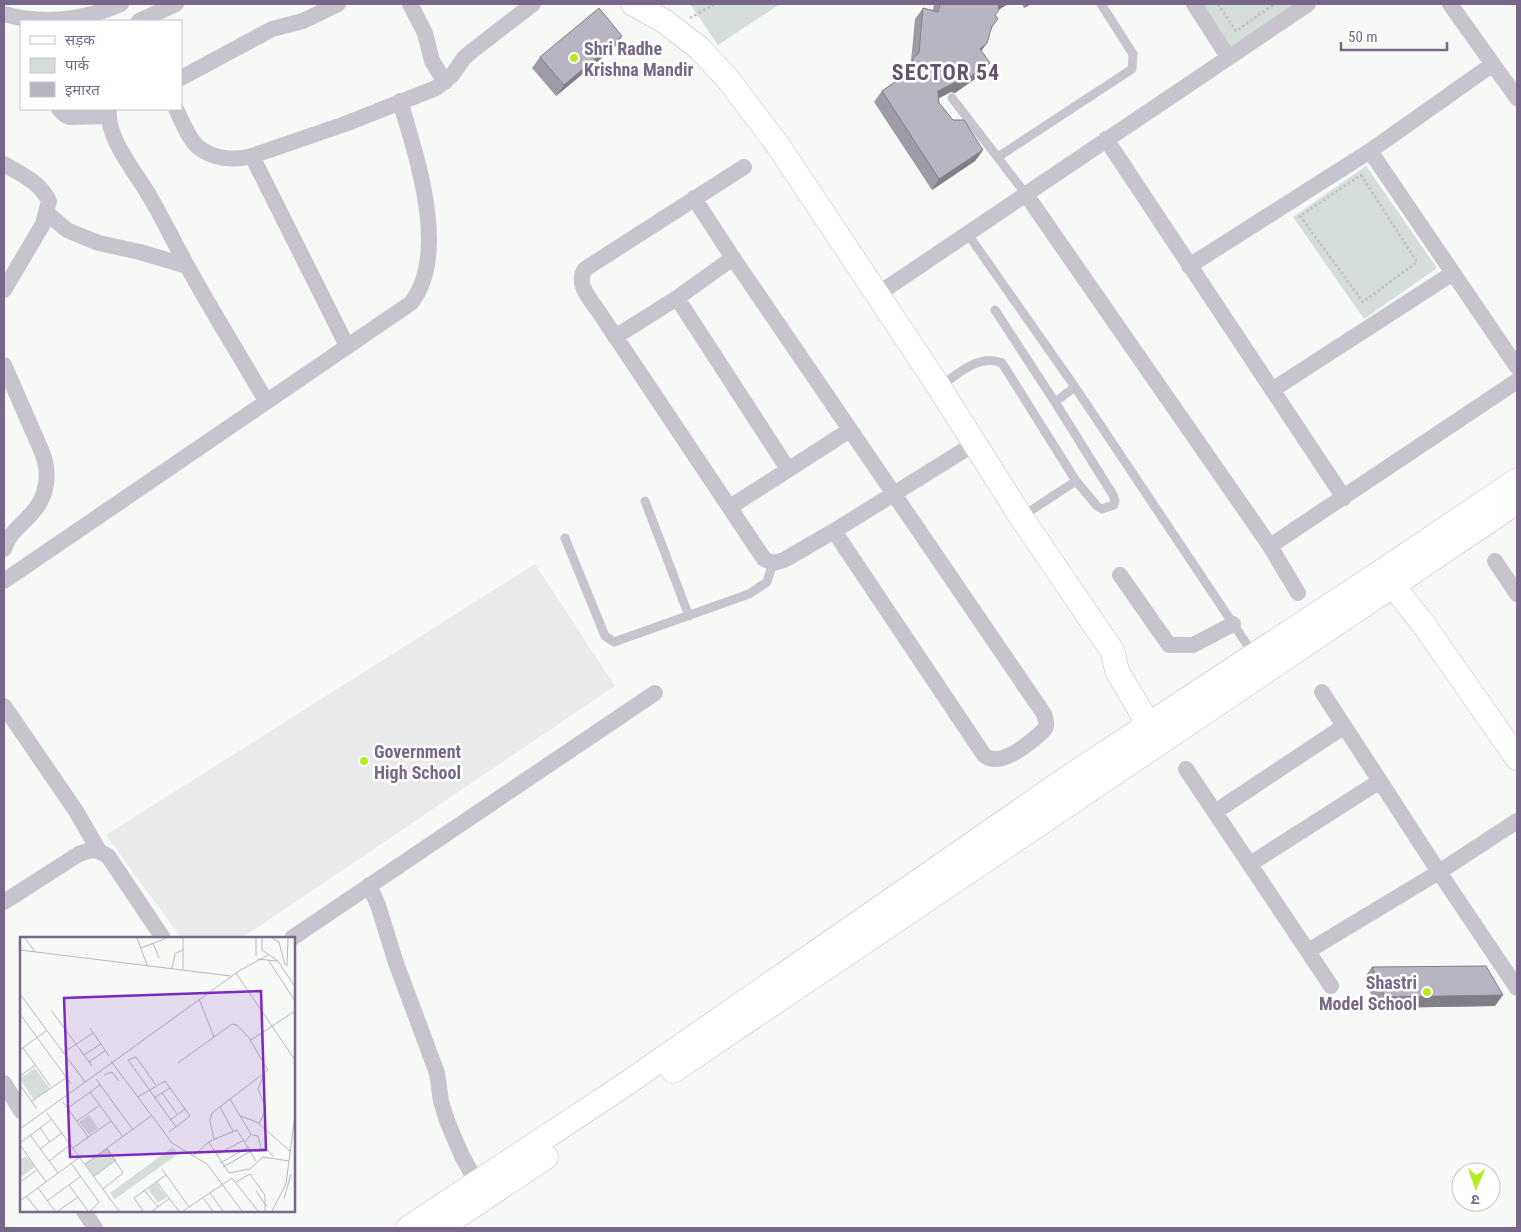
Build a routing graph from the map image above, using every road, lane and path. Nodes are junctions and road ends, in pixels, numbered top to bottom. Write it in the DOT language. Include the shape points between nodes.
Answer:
graph roads {
  1 [pos="121,4"];
  2 [pos="176,4"];
  3 [pos="338,4"];
  4 [pos="410,4"];
  5 [pos="533,4"];
  6 [pos="633,4"];
  7 [pos="715,4"];
  8 [pos="1101,4"];
  9 [pos="1194,4"];
  10 [pos="1218,4"];
  11 [pos="1274,4"];
  12 [pos="1308,4"];
  13 [pos="1450,4"];
  14 [pos="4,14"];
  15 [pos="38,20"];
  16 [pos="131,20"];
  17 [pos="141,20"];
  18 [pos="673,28"];
  19 [pos="1228,57"];
  20 [pos="1493,64"];
  21 [pos="182,77"];
  22 [pos="445,82"];
  23 [pos="1516,92"];
  24 [pos="952,98"];
  25 [pos="400,101"];
  26 [pos="61,110"];
  27 [pos="177,110"];
  28 [pos="108,112"];
  29 [pos="1106,139"];
  30 [pos="1370,151"];
  31 [pos="252,156"];
  32 [pos="998,157"];
  33 [pos="4,164"];
  34 [pos="744,167"];
  35 [pos="1025,193"];
  36 [pos="694,198"];
  37 [pos="47,213"];
  38 [pos="967,233"];
  39 [pos="733,258"];
  40 [pos="1417,262"];
  41 [pos="187,266"];
  42 [pos="1189,266"];
  43 [pos="1453,273"];
  44 [pos="4,290"];
  45 [pos="878,294"];
  46 [pos="677,298"];
  47 [pos="995,310"];
  48 [pos="615,337"];
  49 [pos="348,346"];
  50 [pos="4,365"];
  51 [pos="1517,367"];
  52 [pos="1517,381"];
  53 [pos="939,387"];
  54 [pos="1075,387"];
  55 [pos="1272,390"];
  56 [pos="266,402"];
  57 [pos="1054,402"];
  58 [pos="850,430"];
  59 [pos="974,444"];
  60 [pos="788,469"];
  61 [pos="1517,480"];
  62 [pos="1076,481"];
  63 [pos="894,493"];
  64 [pos="1344,498"];
  65 [pos="645,501"];
  66 [pos="1517,502"];
  67 [pos="730,507"];
  68 [pos="1021,517"];
  69 [pos="834,531"];
  70 [pos="565,538"];
  71 [pos="1270,546"];
  72 [pos="4,549"];
  73 [pos="1495,561"];
  74 [pos="773,563"];
  75 [pos="1120,576"];
  76 [pos="1387,578"];
  77 [pos="4,581"];
  78 [pos="1298,592"];
  79 [pos="1517,594"];
  80 [pos="689,616"];
  81 [pos="1234,624"];
  82 [pos="1254,655"];
  83 [pos="655,692"];
  84 [pos="1322,692"];
  85 [pos="4,706"];
  86 [pos="1343,727"];
  87 [pos="1161,729"];
  88 [pos="1517,758"];
  89 [pos="1186,769"];
  90 [pos="1380,781"];
  91 [pos="1215,812"];
  92 [pos="1517,821"];
  93 [pos="99,851"];
  94 [pos="1250,864"];
  95 [pos="1439,872"];
  96 [pos="369,885"];
  97 [pos="4,902"];
  98 [pos="162,937"];
  99 [pos="293,937"];
  100 [pos="1308,951"];
  101 [pos="1331,986"];
  102 [pos="1517,988"];
  103 [pos="4,1083"];
  104 [pos="20,1109"];
  105 [pos="477,1183"];
  106 [pos="85,1212"];
  107 [pos="95,1228"];
  108 [pos="408,1228"];
  109 [pos="440,1228"];
  1 -- 15 [label="street" via="85,16"];
  1 -- 16 [label="street"];
  2 -- 17 [label="street"];
  3 -- 21 [label="street" via="303,21 272,29"];
  4 -- 22 [label="street" via="426,33 432,61"];
  5 -- 22 [label="street" via="472,51"];
  6 -- 18 [label="main road"];
  7 -- 18 [label="path"];
  8 -- 32 [label="lane" via="1133,54 1132,69"];
  9 -- 19 [label="street"];
  10 -- 11 [label="path" via="1236,30"];
  12 -- 19 [label="street"];
  13 -- 20 [label="street"];
  14 -- 15 [label="street"];
  18 -- 45 [label="main road" via="699,48 727,78 777,144"];
  19 -- 29 [label="street"];
  20 -- 23 [label="street"];
  20 -- 30 [label="street"];
  22 -- 25 [label="street"];
  24 -- 32 [label="lane"];
  25 -- 31 [label="street" via="346,124"];
  25 -- 49 [label="street" via="423,181 427,270 423,286 411,303"];
  26 -- 28 [label="street" via="70,117"];
  27 -- 31 [label="street" via="198,147 224,158"];
  28 -- 41 [label="street" via="118,145 150,195"];
  29 -- 35 [label="street"];
  29 -- 42 [label="street"];
  30 -- 42 [label="street"];
  30 -- 43 [label="street"];
  31 -- 49 [label="street"];
  32 -- 35 [label="lane"];
  33 -- 37 [label="street" via="45,192 49,201"];
  34 -- 36 [label="street"];
  35 -- 38 [label="street"];
  35 -- 71 [label="street"];
  36 -- 39 [label="street"];
  36 -- 48 [label="street" via="585,269 581,275 586,293"];
  37 -- 41 [label="street" via="81,236"];
  37 -- 44 [label="street"];
  38 -- 45 [label="street"];
  38 -- 54 [label="lane"];
  39 -- 46 [label="street"];
  39 -- 58 [label="street"];
  40 -- 40 [label="path" via="1361,175 1300,216 1363,302"];
  41 -- 56 [label="street"];
  42 -- 55 [label="street"];
  43 -- 51 [label="street"];
  43 -- 55 [label="street"];
  45 -- 53 [label="main road"];
  46 -- 48 [label="street"];
  46 -- 60 [label="street"];
  47 -- 57 [label="lane"];
  48 -- 67 [label="street"];
  49 -- 56 [label="street"];
  50 -- 72 [label="street" via="48,473 38,505 15,529"];
  52 -- 64 [label="street"];
  53 -- 59 [label="main road"];
  53 -- 62 [label="lane" via="979,361 1002,363"];
  54 -- 57 [label="lane"];
  54 -- 81 [label="lane"];
  55 -- 64 [label="street"];
  56 -- 77 [label="street"];
  57 -- 62 [label="lane" via="1113,496 1114,505 1102,509 1097,506"];
  58 -- 60 [label="street"];
  58 -- 63 [label="street"];
  59 -- 63 [label="street"];
  59 -- 68 [label="main road"];
  60 -- 67 [label="street"];
  61 -- 76 [label="main road"];
  62 -- 68 [label="lane"];
  63 -- 69 [label="street"];
  63 -- 69 [label="street" via="1044,714 1046,728 1006,758 988,759 984,755"];
  64 -- 71 [label="street"];
  65 -- 80 [label="lane"];
  66 -- 76 [label="main road"];
  67 -- 74 [label="street" via="767,562"];
  68 -- 87 [label="main road" via="1113,652 1117,671"];
  69 -- 74 [label="street"];
  70 -- 80 [label="lane" via="605,636 614,642"];
  71 -- 78 [label="street"];
  73 -- 79 [label="street"];
  74 -- 80 [label="lane" via="767,582 759,589"];
  75 -- 81 [label="street" via="1169,645 1193,646"];
  76 -- 82 [label="main road"];
  76 -- 87 [label="main road"];
  76 -- 88 [label="main road"];
  81 -- 82 [label="lane"];
  82 -- 87 [label="main road"];
  83 -- 96 [label="street"];
  84 -- 86 [label="street"];
  85 -- 93 [label="street" via="76,810"];
  86 -- 90 [label="street"];
  86 -- 91 [label="street"];
  87 -- 105 [label="main road" via="1067,778 620,1088"];
  87 -- 109 [label="main road"];
  89 -- 91 [label="street"];
  90 -- 94 [label="street"];
  90 -- 95 [label="street"];
  91 -- 94 [label="street"];
  92 -- 95 [label="street"];
  93 -- 97 [label="street" via="79,854"];
  93 -- 98 [label="street" via="108,856"];
  94 -- 100 [label="street"];
  95 -- 100 [label="street"];
  95 -- 102 [label="street"];
  96 -- 99 [label="street"];
  96 -- 105 [label="street" via="438,1073 447,1121"];
  100 -- 101 [label="street"];
  103 -- 104 [label="street"];
  105 -- 108 [label="main road"];
  106 -- 107 [label="street"];
}
